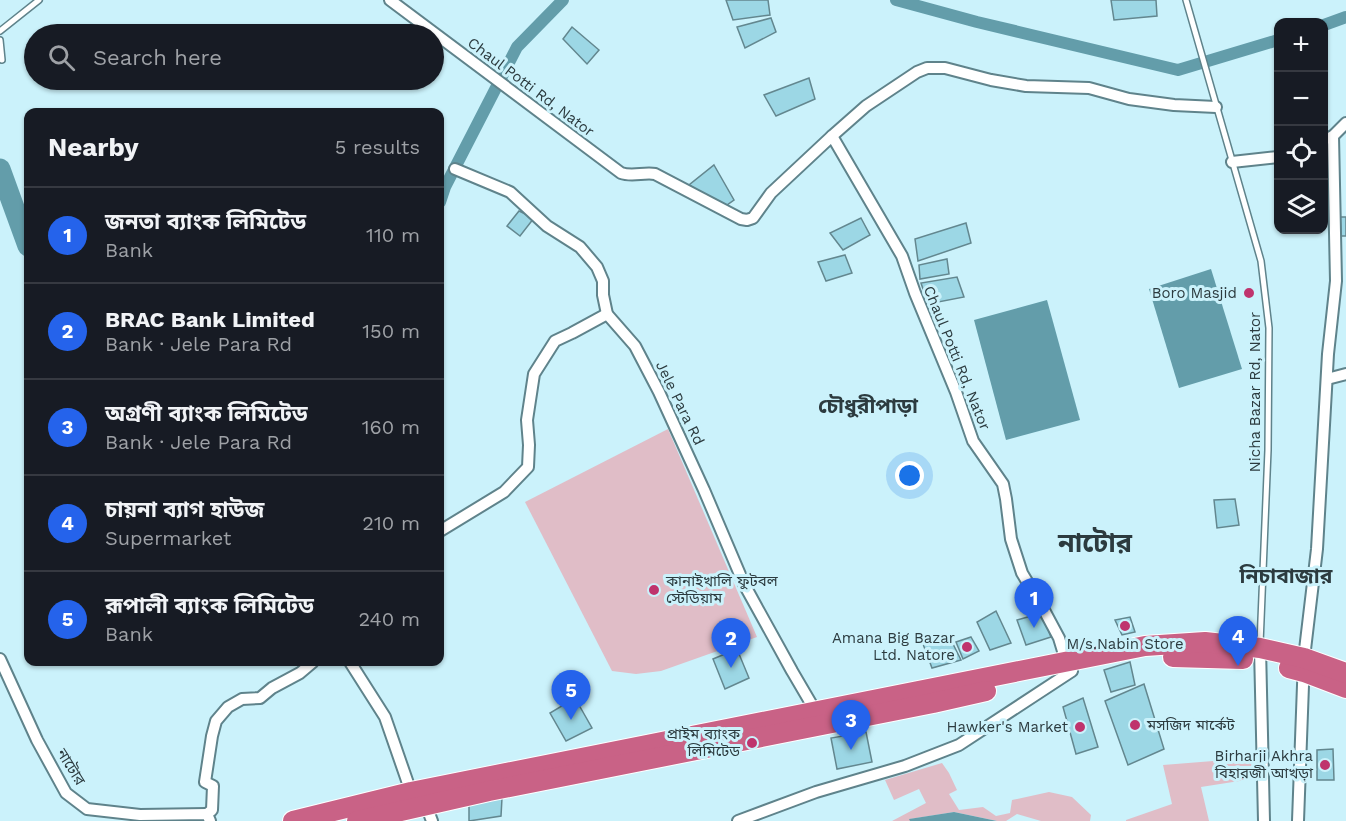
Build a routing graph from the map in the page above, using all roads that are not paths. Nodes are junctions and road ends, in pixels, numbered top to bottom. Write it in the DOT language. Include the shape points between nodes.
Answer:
graph roads {
  1 [pos="39,0"];
  2 [pos="390,0"];
  3 [pos="1186,0"];
  4 [pos="422,24"];
  5 [pos="0,31"];
  6 [pos="0,40"];
  7 [pos="444,40"];
  8 [pos="2,60"];
  9 [pos="1216,107"];
  10 [pos="1346,123"];
  11 [pos="832,136"];
  12 [pos="1328,138"];
  13 [pos="1274,158"];
  14 [pos="1232,162"];
  15 [pos="454,169"];
  16 [pos="607,314"];
  17 [pos="1346,374"];
  18 [pos="1327,379"];
  19 [pos="444,529"];
  20 [pos="1260,654"];
  21 [pos="0,659"];
  22 [pos="1076,665"];
  23 [pos="1304,665"];
  24 [pos="308,666"];
  25 [pos="353,666"];
  26 [pos="1346,673"];
  27 [pos="1346,688"];
  28 [pos="816,712"];
  29 [pos="411,792"];
  30 [pos="429,813"];
  31 [pos="208,817"];
  32 [pos="293,821"];
  33 [pos="357,821"];
  34 [pos="738,821"];
  35 [pos="1264,821"];
  36 [pos="1298,821"];
  1 -- 5 [label="lane"];
  2 -- 4 [label="street, Chaul Potti Rd, Nator"];
  3 -- 9 [label="lane, Nicha Bazar Rd, Nator"];
  6 -- 8 [label="lane"];
  7 -- 11 [label="street, Chaul Potti Rd, Nator" via="621,173 656,174 741,219 753,218 771,193"];
  9 -- 11 [label="street, Chaul Potti Rd, Nator" via="1129,99 1089,88 1026,86 945,68 927,68 875,100"];
  9 -- 14 [label="lane, Nicha Bazar Rd, Nator"];
  10 -- 12 [label="street"];
  11 -- 22 [label="street, Chaul Potti Rd, Nator" via="902,256 973,441 1003,484 1011,539 1022,573"];
  12 -- 18 [label="street" via="1336,281"];
  13 -- 14 [label="street"];
  14 -- 20 [label="lane, Nicha Bazar Rd, Nator" via="1261,261 1269,328"];
  15 -- 16 [label="street" via="510,192 547,226 580,247 603,281"];
  16 -- 19 [label="street" via="555,341 534,374 527,420 528,467 504,492"];
  16 -- 28 [label="street, Jele Para Rd" via="634,346 659,392 744,584"];
  17 -- 18 [label="street"];
  18 -- 23 [label="street" via="1317,549"];
  20 -- 22 [label="highway" via="1147,657"];
  20 -- 23 [label="highway"];
  20 -- 35 [label="street"];
  21 -- 31 [label="street, নাটোর" via="66,793 87,809"];
  22 -- 28 [label="highway"];
  22 -- 30 [label="highway" via="933,703 489,791"];
  22 -- 34 [label="street" via="959,745"];
  23 -- 26 [label="highway"];
  23 -- 27 [label="highway"];
  23 -- 36 [label="street"];
  24 -- 31 [label="street, নাটোর" via="260,698 242,699 228,707 216,721 204,782 213,786"];
  25 -- 29 [label="street" via="385,717"];
  28 -- 29 [label="highway"];
  29 -- 32 [label="highway"];
  30 -- 33 [label="highway"];
}
